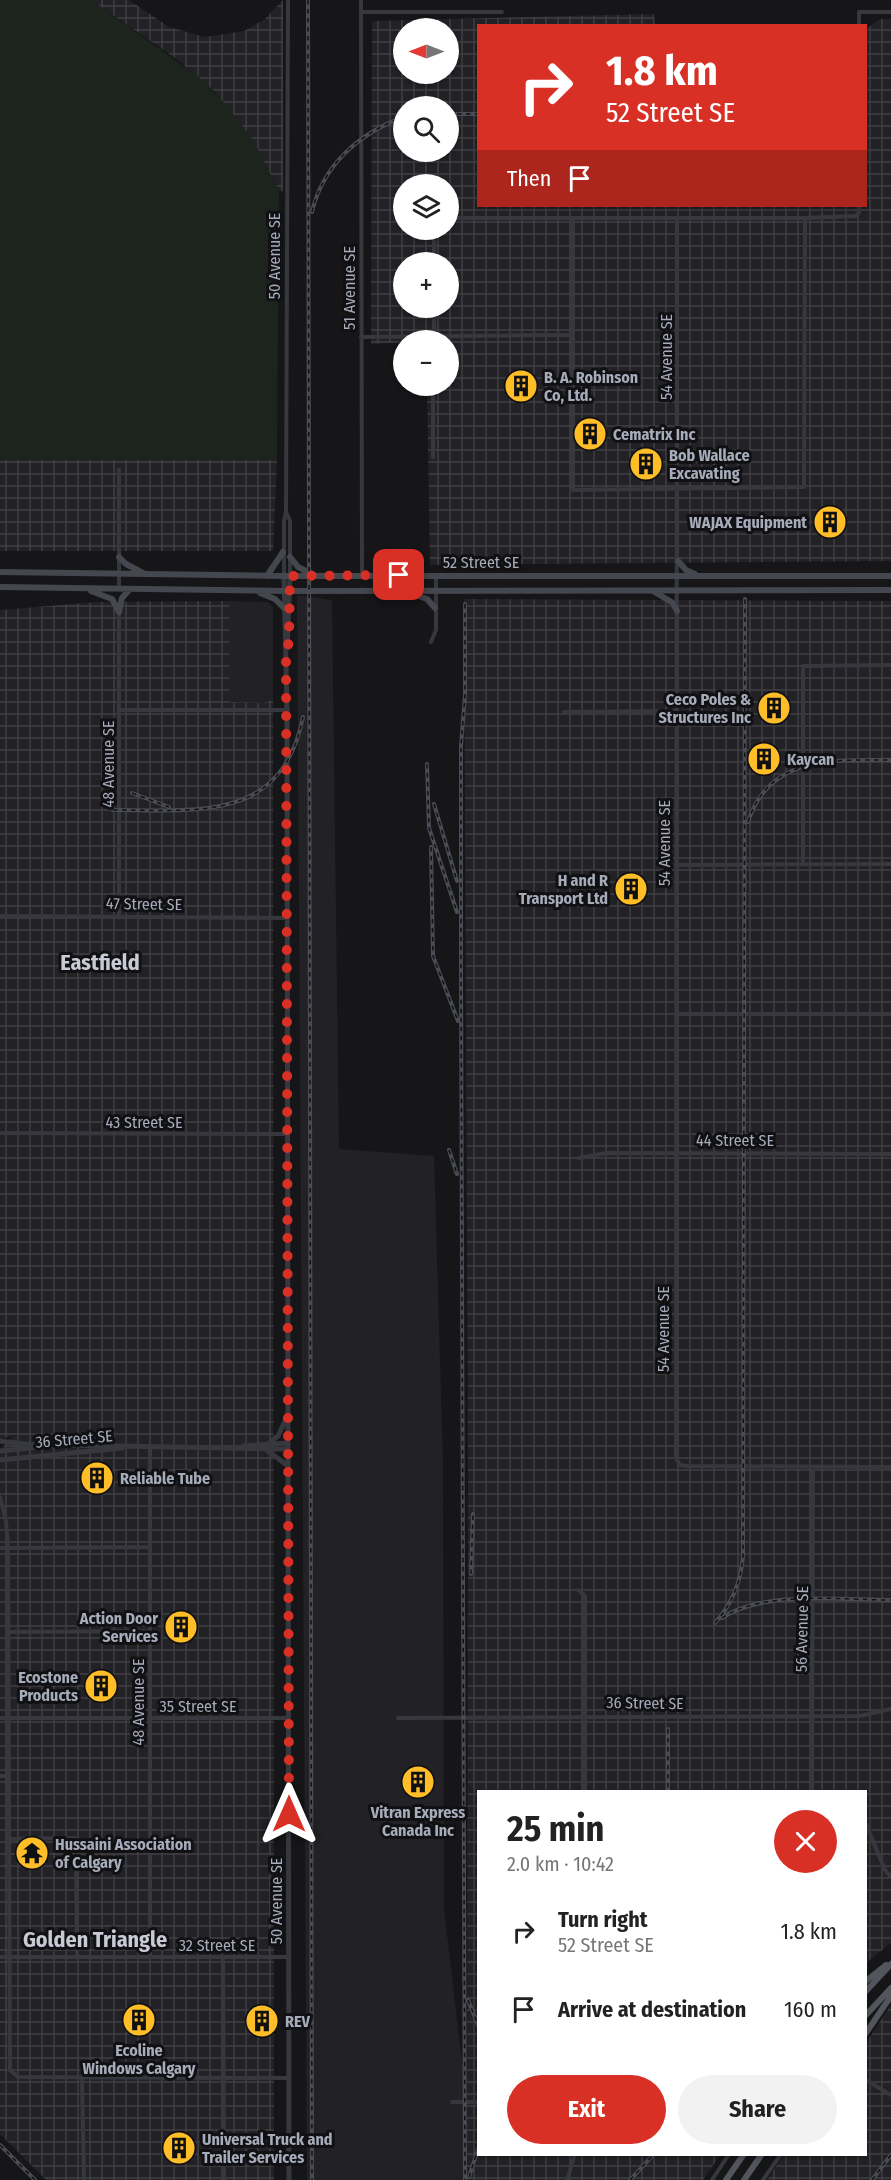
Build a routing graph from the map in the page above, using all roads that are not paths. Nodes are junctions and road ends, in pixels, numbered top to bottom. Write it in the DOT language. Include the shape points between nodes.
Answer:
graph roads {
  1 [pos="288,0"];
  2 [pos="361,0"];
  3 [pos="361,12"];
  4 [pos="502,12"];
  5 [pos="891,12"];
  6 [pos="859,24"];
  7 [pos="859,207"];
  8 [pos="459,218"];
  9 [pos="805,218"];
  10 [pos="573,219"];
  11 [pos="677,219"];
  12 [pos="571,335"];
  13 [pos="361,337"];
  14 [pos="393,338"];
  15 [pos="459,338"];
  16 [pos="433,396"];
  17 [pos="433,457"];
  18 [pos="119,470"];
  19 [pos="678,488"];
  20 [pos="286,512"];
  21 [pos="283,552"];
  22 [pos="119,557"];
  23 [pos="290,557"];
  24 [pos="678,561"];
  25 [pos="0,572"];
  26 [pos="119,575"];
  27 [pos="362,575"];
  28 [pos="435,575"];
  29 [pos="152,576"];
  30 [pos="266,576"];
  31 [pos="287,576"];
  32 [pos="317,576"];
  33 [pos="678,576"];
  34 [pos="699,576"];
  35 [pos="891,576"];
  36 [pos="0,587"];
  37 [pos="85,589"];
  38 [pos="435,589"];
  39 [pos="650,589"];
  40 [pos="678,589"];
  41 [pos="119,590"];
  42 [pos="129,590"];
  43 [pos="254,590"];
  44 [pos="405,590"];
  45 [pos="891,590"];
  46 [pos="287,591"];
  47 [pos="284,608"];
  48 [pos="435,608"];
  49 [pos="677,611"];
  50 [pos="119,612"];
  51 [pos="431,642"];
  52 [pos="286,651"];
  53 [pos="891,665"];
  54 [pos="120,710"];
  55 [pos="287,710"];
  56 [pos="675,711"];
  57 [pos="564,712"];
  58 [pos="803,864"];
  59 [pos="891,864"];
  60 [pos="676,865"];
  61 [pos="0,916"];
  62 [pos="119,916"];
  63 [pos="287,918"];
  64 [pos="676,1014"];
  65 [pos="891,1014"];
  66 [pos="0,1133"];
  67 [pos="287,1134"];
  68 [pos="676,1153"];
  69 [pos="891,1154"];
  70 [pos="579,1158"];
  71 [pos="288,1416"];
  72 [pos="0,1442"];
  73 [pos="44,1446"];
  74 [pos="150,1446"];
  75 [pos="267,1446"];
  76 [pos="288,1446"];
  77 [pos="0,1451"];
  78 [pos="7,1459"];
  79 [pos="0,1460"];
  80 [pos="288,1466"];
  81 [pos="0,1467"];
  82 [pos="813,1467"];
  83 [pos="891,1467"];
  84 [pos="0,1497"];
  85 [pos="150,1547"];
  86 [pos="0,1548"];
  87 [pos="8,1548"];
  88 [pos="578,1590"];
  89 [pos="150,1631"];
  90 [pos="8,1632"];
  91 [pos="891,1709"];
  92 [pos="585,1715"];
  93 [pos="812,1717"];
  94 [pos="0,1718"];
  95 [pos="8,1718"];
  96 [pos="150,1718"];
  97 [pos="288,1718"];
  98 [pos="398,1718"];
  99 [pos="0,1776"];
  100 [pos="9,1776"];
  101 [pos="585,1790"];
  102 [pos="812,1790"];
  103 [pos="867,1826"];
  104 [pos="9,1839"];
  105 [pos="891,1877"];
  106 [pos="0,1957"];
  107 [pos="9,1957"];
  108 [pos="77,1957"];
  109 [pos="150,1957"];
  110 [pos="223,1957"];
  111 [pos="289,1958"];
  112 [pos="891,1962"];
  113 [pos="867,1981"];
  114 [pos="891,1988"];
  115 [pos="867,1990"];
  116 [pos="891,1996"];
  117 [pos="867,2014"];
  118 [pos="867,2032"];
  119 [pos="224,2077"];
  120 [pos="82,2078"];
  121 [pos="290,2078"];
  122 [pos="867,2081"];
  123 [pos="891,2095"];
  124 [pos="452,2102"];
  125 [pos="477,2102"];
  126 [pos="574,2156"];
  127 [pos="728,2156"];
  128 [pos="743,2156"];
  129 [pos="761,2156"];
  130 [pos="780,2156"];
  131 [pos="84,2180"];
  132 [pos="224,2180"];
  133 [pos="289,2180"];
  134 [pos="567,2180"];
  135 [pos="712,2180"];
  136 [pos="726,2180"];
  137 [pos="744,2180"];
  138 [pos="763,2180"];
  1 -- 20 [label="street, 50 Avenue SE"];
  2 -- 3 [label="street, 51 Avenue SE"];
  3 -- 4 [label="street"];
  3 -- 13 [label="street, 51 Avenue SE"];
  5 -- 6 [label="street" via="859,12"];
  7 -- 9 [label="street" via="856,216"];
  8 -- 10 [label="street"];
  9 -- 11 [label="street"];
  9 -- 19 [label="street" via="804,487"];
  10 -- 11 [label="street"];
  10 -- 12 [label="street"];
  11 -- 19 [label="street, 54 Avenue SE"];
  12 -- 15 [label="street"];
  12 -- 19 [label="street" via="573,490"];
  13 -- 14 [label="street"];
  13 -- 27 [label="street, 51 Avenue SE"];
  16 -- 17 [label="street"];
  18 -- 22 [label="street"];
  19 -- 24 [label="street, 54 Avenue SE"];
  20 -- 21 [label="street, 50 Avenue SE"];
  20 -- 23 [label="street, 50 Avenue SE" via="290,522"];
  21 -- 30 [label="main road"];
  21 -- 31 [label="street, 50 Avenue SE"];
  22 -- 26 [label="street"];
  22 -- 29 [label="main road" via="136,571"];
  23 -- 31 [label="street, 50 Avenue SE"];
  23 -- 32 [label="main road" via="298,567"];
  24 -- 33 [label="street, 54 Avenue SE"];
  24 -- 34 [label="main road"];
  25 -- 26 [label="main road, 52 Street SE"];
  26 -- 29 [label="main road, 52 Street SE"];
  26 -- 41 [label="street"];
  27 -- 28 [label="main road, 52 Street SE"];
  27 -- 32 [label="main road, 52 Street SE"];
  28 -- 33 [label="main road, 52 Street SE"];
  28 -- 38 [label="street"];
  29 -- 30 [label="main road, 52 Street SE"];
  30 -- 31 [label="main road, 52 Street SE"];
  31 -- 32 [label="main road, 52 Street SE"];
  31 -- 46 [label="street, 50 Avenue SE"];
  33 -- 34 [label="main road, 52 Street SE"];
  33 -- 40 [label="street, 54 Avenue SE"];
  34 -- 35 [label="main road, 52 Street SE"];
  36 -- 37 [label="main road, 52 Street SE"];
  37 -- 41 [label="main road, 52 Street SE"];
  37 -- 50 [label="main road" via="112,599"];
  38 -- 39 [label="main road, 52 Street SE"];
  38 -- 44 [label="main road, 52 Street SE"];
  38 -- 48 [label="street"];
  39 -- 40 [label="main road, 52 Street SE"];
  39 -- 49 [label="main road" via="667,598"];
  40 -- 45 [label="main road, 52 Street SE"];
  40 -- 49 [label="street, 54 Avenue SE"];
  41 -- 42 [label="main road, 52 Street SE"];
  42 -- 43 [label="main road, 52 Street SE"];
  42 -- 50 [label="main road" via="122,598"];
  43 -- 46 [label="main road, 52 Street SE"];
  43 -- 47 [label="main road" via="275,599"];
  44 -- 46 [label="main road, 52 Street SE"];
  44 -- 48 [label="main road" via="427,599"];
  46 -- 47 [label="street, 50 Avenue SE"];
  46 -- 52 [label="street, 50 Avenue SE"];
  47 -- 52 [label="street, 50 Avenue SE"];
  48 -- 51 [label="street" via="436,630"];
  49 -- 56 [label="street, 54 Avenue SE"];
  50 -- 54 [label="street, 48 Avenue SE"];
  52 -- 55 [label="street, 50 Avenue SE"];
  53 -- 58 [label="street" via="803,666"];
  54 -- 55 [label="street"];
  54 -- 62 [label="street, 48 Avenue SE"];
  55 -- 63 [label="street, 50 Avenue SE"];
  56 -- 57 [label="street"];
  56 -- 60 [label="street, 54 Avenue SE"];
  58 -- 59 [label="street"];
  58 -- 60 [label="street"];
  60 -- 64 [label="street, 54 Avenue SE"];
  61 -- 62 [label="street, 47 Street SE"];
  62 -- 63 [label="street, 47 Street SE"];
  63 -- 67 [label="street, 50 Avenue SE"];
  64 -- 65 [label="street"];
  64 -- 68 [label="street, 54 Avenue SE"];
  66 -- 67 [label="street, 43 Street SE"];
  67 -- 71 [label="street, 50 Avenue SE"];
  68 -- 69 [label="street, 44 Street SE"];
  68 -- 70 [label="street, 44 Street SE" via="606,1153"];
  68 -- 82 [label="street, 54 Avenue SE" via="675,1453 680,1465"];
  71 -- 75 [label="street" via="278,1436"];
  71 -- 76 [label="street, 50 Avenue SE"];
  72 -- 73 [label="street"];
  73 -- 74 [label="street, 36 Street SE"];
  73 -- 77 [label="street, 36 Street SE"];
  74 -- 75 [label="street, 36 Street SE"];
  74 -- 78 [label="street, 36 Street SE"];
  74 -- 85 [label="street, 48 Avenue SE"];
  75 -- 76 [label="street, 36 Street SE"];
  75 -- 80 [label="street"];
  76 -- 80 [label="street, 50 Avenue SE"];
  78 -- 79 [label="street, 36 Street SE"];
  78 -- 81 [label="street"];
  80 -- 97 [label="street, 50 Avenue SE"];
  82 -- 83 [label="street"];
  82 -- 93 [label="street, 56 Avenue SE"];
  84 -- 87 [label="street"];
  85 -- 87 [label="street"];
  85 -- 89 [label="street, 48 Avenue SE"];
  86 -- 87 [label="street"];
  87 -- 90 [label="street"];
  88 -- 92 [label="street" via="585,1596"];
  89 -- 90 [label="street"];
  89 -- 96 [label="street, 48 Avenue SE"];
  90 -- 95 [label="street"];
  91 -- 93 [label="street, 36 Street SE" via="861,1716"];
  92 -- 93 [label="street, 36 Street SE"];
  92 -- 98 [label="street, 36 Street SE"];
  92 -- 101 [label="street"];
  93 -- 102 [label="street, 56 Avenue SE"];
  94 -- 95 [label="street, 35 Street SE"];
  95 -- 96 [label="street, 35 Street SE"];
  95 -- 100 [label="street"];
  96 -- 97 [label="street, 35 Street SE"];
  96 -- 109 [label="street, 48 Avenue SE"];
  97 -- 111 [label="street, 50 Avenue SE"];
  99 -- 100 [label="street"];
  100 -- 104 [label="street"];
  103 -- 105 [label="street"];
  104 -- 107 [label="street"];
  104 -- 108 [label="street" via="76,1838"];
  106 -- 107 [label="street, 32 Street SE"];
  107 -- 108 [label="street, 32 Street SE"];
  107 -- 120 [label="street" via="10,2070 14,2074"];
  108 -- 109 [label="street, 32 Street SE"];
  109 -- 110 [label="street, 32 Street SE"];
  110 -- 111 [label="street, 32 Street SE"];
  110 -- 119 [label="street"];
  111 -- 121 [label="street, 50 Avenue SE"];
  112 -- 113 [label="main road"];
  112 -- 115 [label="main road"];
  114 -- 117 [label="main road"];
  116 -- 118 [label="main road"];
  119 -- 120 [label="street"];
  119 -- 121 [label="street"];
  119 -- 132 [label="street"];
  120 -- 131 [label="street"];
  121 -- 133 [label="street, 50 Avenue SE"];
  122 -- 123 [label="street"];
  124 -- 125 [label="street"];
  126 -- 134 [label="street"];
  127 -- 135 [label="street"];
  128 -- 136 [label="main road"];
  129 -- 137 [label="main road"];
  130 -- 138 [label="street"];
}
